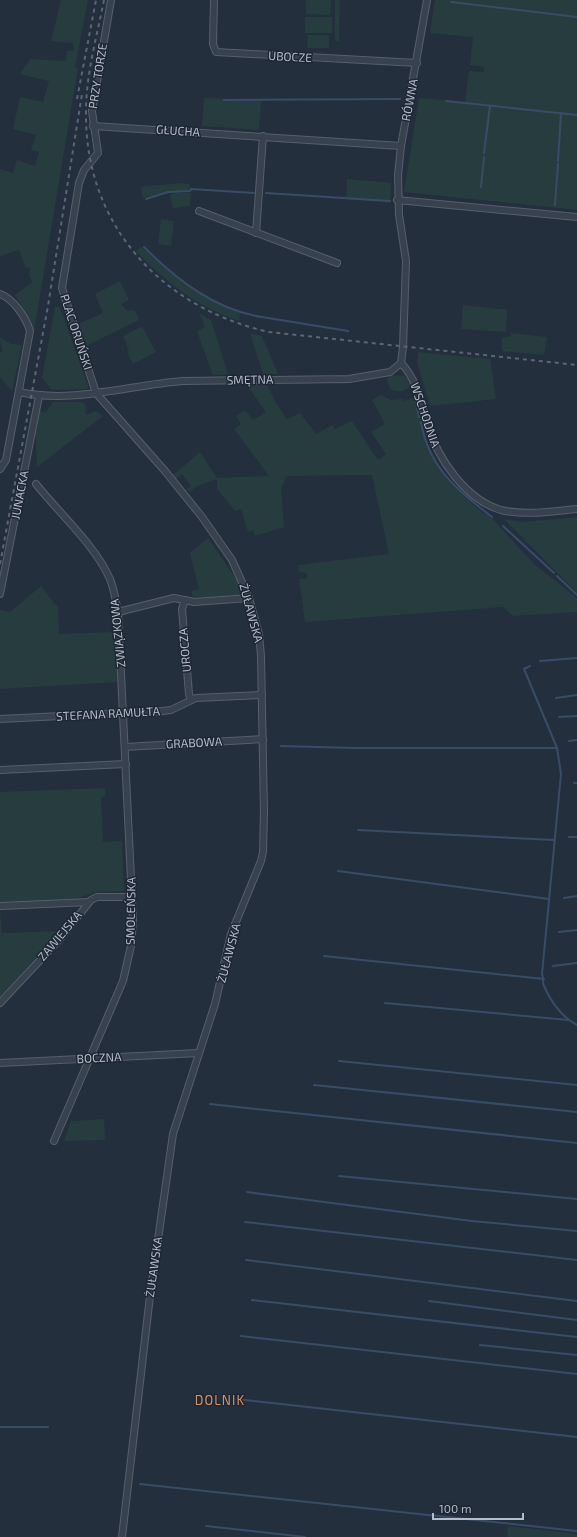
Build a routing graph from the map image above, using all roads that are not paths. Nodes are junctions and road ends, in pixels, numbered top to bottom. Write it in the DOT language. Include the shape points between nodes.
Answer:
graph roads {
  1 [pos="111,0"];
  2 [pos="214,0"];
  3 [pos="427,0"];
  4 [pos="417,63"];
  5 [pos="93,126"];
  6 [pos="263,136"];
  7 [pos="401,146"];
  8 [pos="84,170"];
  9 [pos="397,200"];
  10 [pos="199,211"];
  11 [pos="577,217"];
  12 [pos="256,233"];
  13 [pos="337,263"];
  14 [pos="0,294"];
  15 [pos="400,363"];
  16 [pos="19,392"];
  17 [pos="96,393"];
  18 [pos="39,396"];
  19 [pos="0,469"];
  20 [pos="36,484"];
  21 [pos="577,508"];
  22 [pos="0,594"];
  23 [pos="249,598"];
  24 [pos="185,600"];
  25 [pos="118,612"];
  26 [pos="262,695"];
  27 [pos="191,700"];
  28 [pos="124,713"];
  29 [pos="0,719"];
  30 [pos="263,739"];
  31 [pos="125,747"];
  32 [pos="126,764"];
  33 [pos="0,770"];
  34 [pos="132,897"];
  35 [pos="89,902"];
  36 [pos="0,906"];
  37 [pos="0,1002"];
  38 [pos="198,1053"];
  39 [pos="89,1058"];
  40 [pos="0,1063"];
  41 [pos="54,1141"];
  42 [pos="122,1537"];
  1 -- 5 [label="street, PRZY TORZE" via="92,111"];
  2 -- 4 [label="street, UBOCZE" via="213,44 216,52"];
  3 -- 4 [label="street, RÓWNA"];
  4 -- 7 [label="street, RÓWNA"];
  5 -- 6 [label="street, GŁUCHA"];
  5 -- 8 [label="street, PRZY TORZE" via="98,154"];
  6 -- 7 [label="street, GŁUCHA"];
  6 -- 12 [label="street"];
  7 -- 9 [label="street, RÓWNA"];
  8 -- 17 [label="street, PLAC ORUŃSKI" via="71,223 62,288"];
  9 -- 11 [label="street"];
  9 -- 15 [label="street, RÓWNA" via="406,261 404,330"];
  10 -- 12 [label="street"];
  12 -- 13 [label="street"];
  14 -- 16 [label="street" via="11,300 29,329 29,343"];
  15 -- 17 [label="street, SMĘTNA" via="390,372 361,378 183,382"];
  15 -- 21 [label="street, WSCHODNIA" via="416,385 438,452 448,469 466,489 500,510 530,512"];
  16 -- 18 [label="street"];
  16 -- 19 [label="street" via="6,460"];
  17 -- 18 [label="street"];
  17 -- 23 [label="street, ŻUŁAWSKA" via="202,517 234,564"];
  18 -- 22 [label="street, JUNACKA"];
  20 -- 25 [label="street, ZWIĄZKOWA" via="88,544 103,567 112,586"];
  23 -- 24 [label="street" via="194,602"];
  23 -- 26 [label="street, ŻUŁAWSKA" via="260,639"];
  24 -- 25 [label="street" via="174,598"];
  24 -- 27 [label="street, UROCZA" via="182,609"];
  25 -- 28 [label="street, ZWIĄZKOWA"];
  26 -- 27 [label="street, STEFANA RAMUŁTA"];
  26 -- 30 [label="street, ŻUŁAWSKA"];
  27 -- 28 [label="street, STEFANA RAMUŁTA" via="167,711"];
  28 -- 29 [label="street, STEFANA RAMUŁTA"];
  28 -- 31 [label="street, SMOLEŃSKA"];
  30 -- 31 [label="street, GRABOWA"];
  30 -- 38 [label="street, ŻUŁAWSKA" via="264,852 232,934 215,1004"];
  31 -- 32 [label="street, SMOLEŃSKA"];
  32 -- 33 [label="street"];
  32 -- 34 [label="street, SMOLEŃSKA"];
  34 -- 35 [label="street, ZAWIEJSKA" via="97,897"];
  34 -- 39 [label="street, SMOLEŃSKA" via="133,929 126,970"];
  35 -- 36 [label="street"];
  35 -- 37 [label="street, ZAWIEJSKA" via="59,940"];
  38 -- 39 [label="street, BOCZNA"];
  38 -- 42 [label="street, ŻUŁAWSKA" via="173,1134 168,1161"];
  39 -- 40 [label="street, BOCZNA"];
  39 -- 41 [label="street, SMOLEŃSKA"];
}
